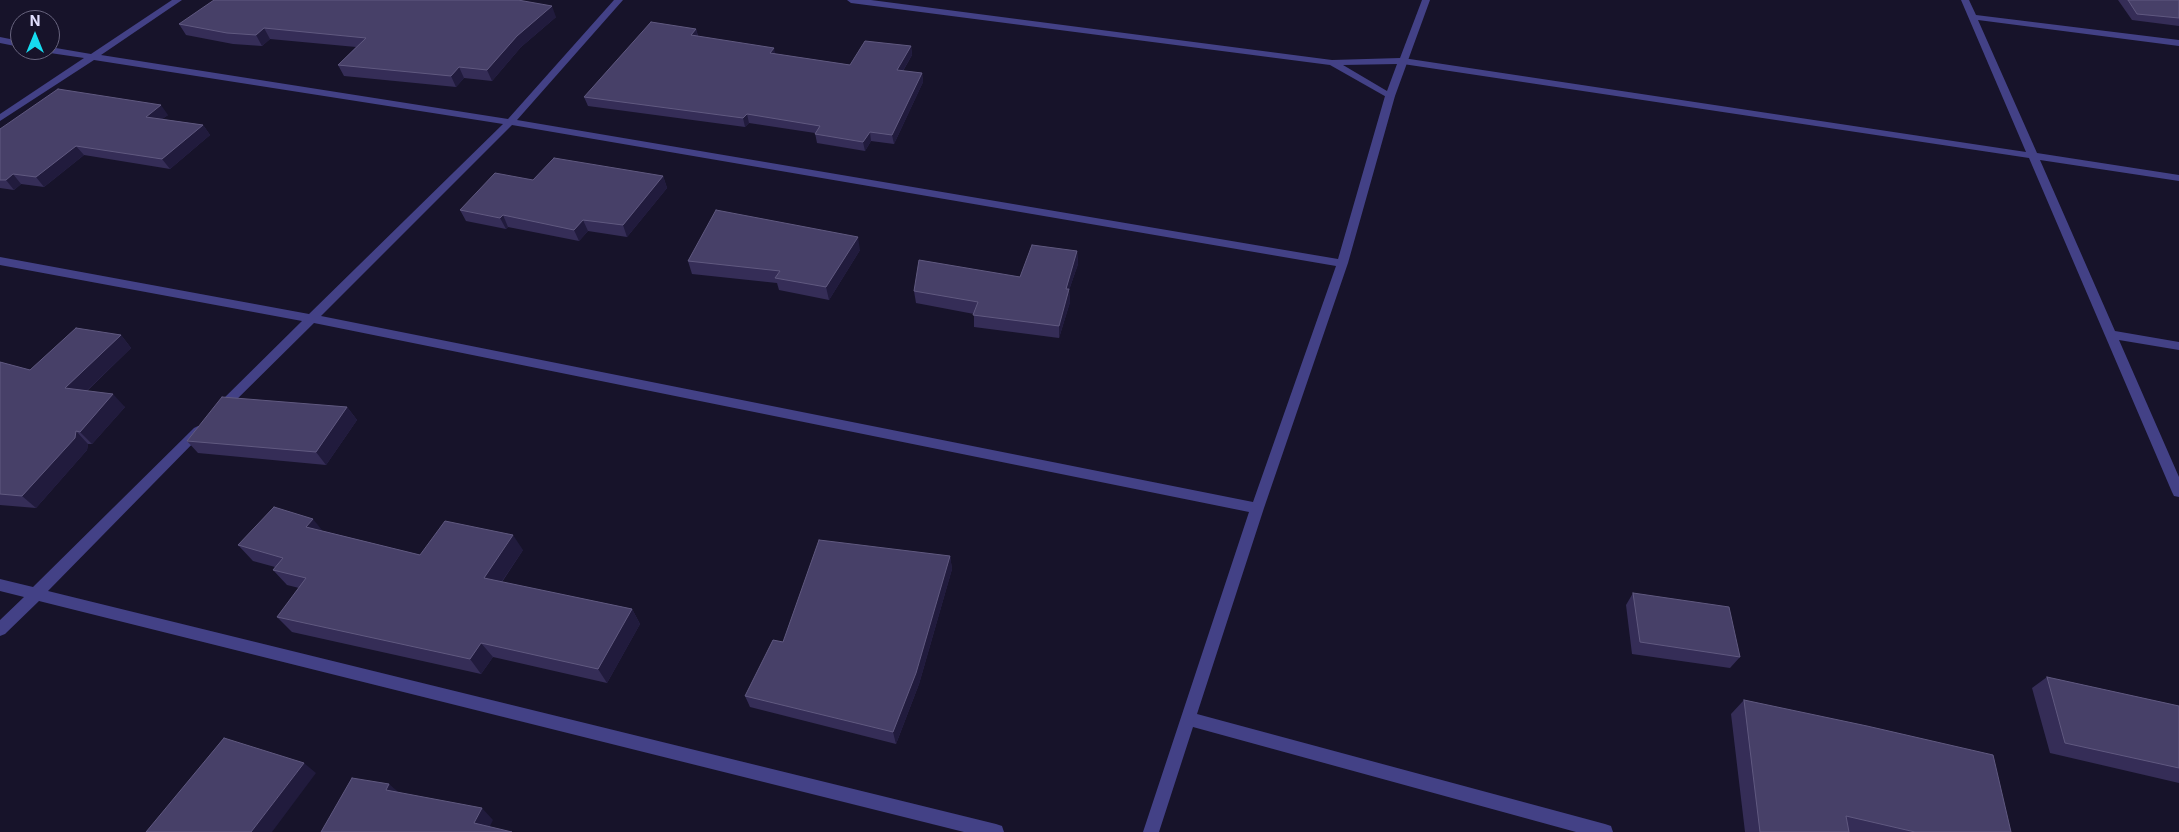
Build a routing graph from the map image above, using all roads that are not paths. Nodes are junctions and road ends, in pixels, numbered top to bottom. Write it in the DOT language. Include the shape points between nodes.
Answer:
graph roads {
  1 [pos="178,0"];
  2 [pos="619,0"];
  3 [pos="851,0"];
  4 [pos="1426,0"];
  5 [pos="1964,0"];
  6 [pos="1972,17"];
  7 [pos="2179,42"];
  8 [pos="60,52"];
  9 [pos="93,58"];
  10 [pos="1403,61"];
  11 [pos="1332,63"];
  12 [pos="1390,96"];
  13 [pos="0,118"];
  14 [pos="510,122"];
  15 [pos="2032,157"];
  16 [pos="2179,178"];
  17 [pos="0,261"];
  18 [pos="1342,263"];
  19 [pos="310,318"];
  20 [pos="2110,334"];
  21 [pos="2179,346"];
  22 [pos="2179,492"];
  23 [pos="1257,508"];
  24 [pos="0,585"];
  25 [pos="37,593"];
  26 [pos="0,630"];
  27 [pos="1188,719"];
  28 [pos="996,832"];
  29 [pos="1151,832"];
  30 [pos="1606,832"];
  1 -- 9 [label="street"];
  2 -- 14 [label="street"];
  3 -- 11 [label="street"];
  4 -- 10 [label="street"];
  5 -- 6 [label="street"];
  6 -- 7 [label="street"];
  6 -- 15 [label="street"];
  8 -- 9 [label="street"];
  9 -- 13 [label="street"];
  9 -- 14 [label="street"];
  10 -- 11 [label="street"];
  10 -- 12 [label="street"];
  10 -- 15 [label="street"];
  11 -- 12 [label="street"];
  12 -- 18 [label="street"];
  14 -- 18 [label="street"];
  14 -- 19 [label="street"];
  15 -- 16 [label="street"];
  15 -- 20 [label="street"];
  17 -- 19 [label="street"];
  18 -- 23 [label="street"];
  19 -- 23 [label="street"];
  19 -- 25 [label="street"];
  20 -- 21 [label="street"];
  20 -- 22 [label="street"];
  23 -- 27 [label="street"];
  24 -- 25 [label="street"];
  25 -- 26 [label="street"];
  25 -- 28 [label="street"];
  27 -- 29 [label="street"];
  27 -- 30 [label="street"];
}
